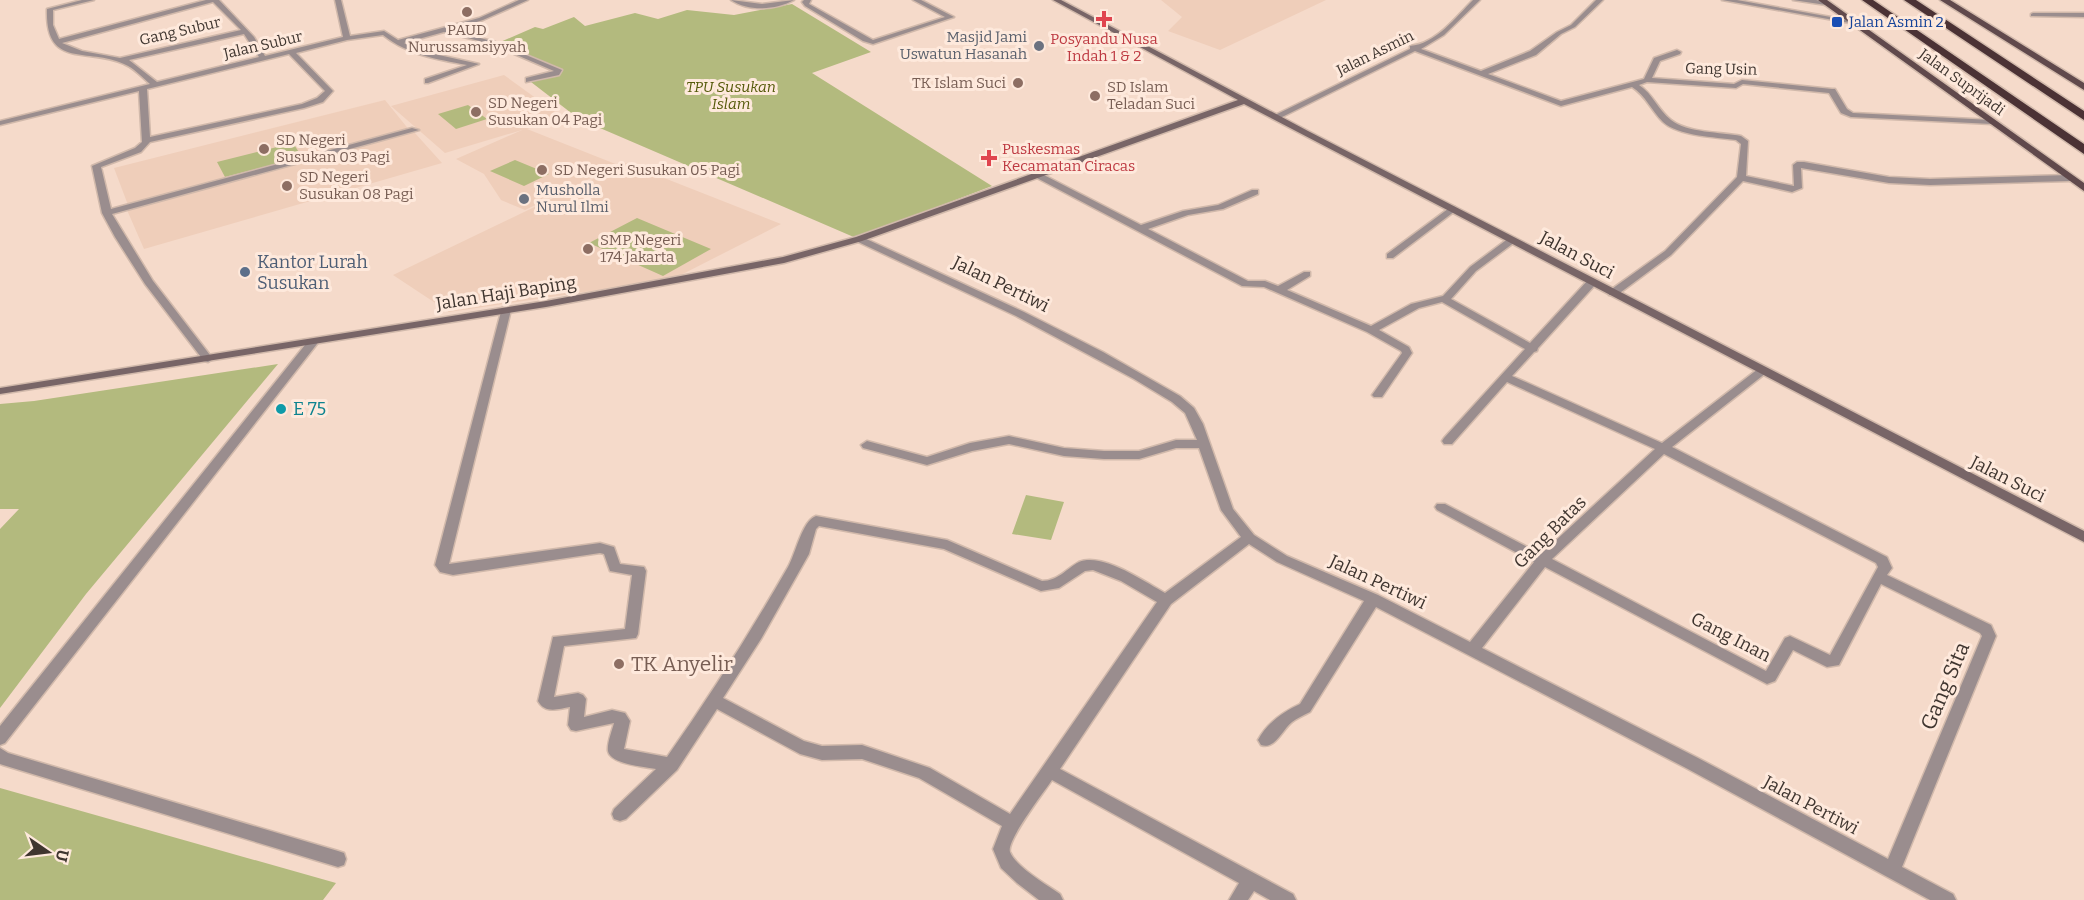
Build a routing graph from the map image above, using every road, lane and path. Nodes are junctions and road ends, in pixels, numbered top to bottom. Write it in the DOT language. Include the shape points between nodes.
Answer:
graph roads {
  1 [pos="91,0"];
  2 [pos="215,0"];
  3 [pos="338,0"];
  4 [pos="525,0"];
  5 [pos="734,0"];
  6 [pos="792,0"];
  7 [pos="808,0"];
  8 [pos="916,0"];
  9 [pos="1056,0"];
  10 [pos="1477,0"];
  11 [pos="1600,0"];
  12 [pos="1725,0"];
  13 [pos="1797,0"];
  14 [pos="1867,0"];
  15 [pos="1909,0"];
  16 [pos="1944,0"];
  17 [pos="1824,2"];
  18 [pos="2033,15"];
  19 [pos="2084,15"];
  20 [pos="1850,21"];
  21 [pos="246,31"];
  22 [pos="445,31"];
  23 [pos="347,38"];
  24 [pos="56,42"];
  25 [pos="397,43"];
  26 [pos="1413,48"];
  27 [pos="1677,51"];
  28 [pos="291,52"];
  29 [pos="263,58"];
  30 [pos="120,60"];
  31 [pos="1481,74"];
  32 [pos="529,80"];
  33 [pos="1647,80"];
  34 [pos="428,81"];
  35 [pos="154,84"];
  36 [pos="1633,84"];
  37 [pos="144,87"];
  38 [pos="2084,87"];
  39 [pos="1244,101"];
  40 [pos="2084,116"];
  41 [pos="1275,117"];
  42 [pos="1992,122"];
  43 [pos="0,123"];
  44 [pos="415,130"];
  45 [pos="147,140"];
  46 [pos="2084,150"];
  47 [pos="1038,175"];
  48 [pos="1741,178"];
  49 [pos="2070,178"];
  50 [pos="2084,188"];
  51 [pos="1255,192"];
  52 [pos="1452,209"];
  53 [pos="107,213"];
  54 [pos="1140,229"];
  55 [pos="859,239"];
  56 [pos="1512,240"];
  57 [pos="1390,256"];
  58 [pos="1307,274"];
  59 [pos="1592,282"];
  60 [pos="1279,290"];
  61 [pos="1613,293"];
  62 [pos="1443,299"];
  63 [pos="506,310"];
  64 [pos="1371,330"];
  65 [pos="313,342"];
  66 [pos="1533,349"];
  67 [pos="208,359"];
  68 [pos="1762,371"];
  69 [pos="1506,377"];
  70 [pos="0,391"];
  71 [pos="1378,395"];
  72 [pos="1448,441"];
  73 [pos="1204,444"];
  74 [pos="867,445"];
  75 [pos="1663,448"];
  76 [pos="1441,507"];
  77 [pos="2084,537"];
  78 [pos="1250,538"];
  79 [pos="1543,560"];
  80 [pos="1878,577"];
  81 [pos="1373,599"];
  82 [pos="1166,600"];
  83 [pos="1472,650"];
  84 [pos="713,700"];
  85 [pos="0,738"];
  86 [pos="1266,740"];
  87 [pos="0,755"];
  88 [pos="671,765"];
  89 [pos="1049,771"];
  90 [pos="620,814"];
  91 [pos="1013,824"];
  92 [pos="338,859"];
  93 [pos="1892,870"];
  94 [pos="1251,880"];
  95 [pos="1054,900"];
  96 [pos="1238,900"];
  97 [pos="1287,900"];
  98 [pos="1947,900"];
  1 -- 24 [label="street" via="50,9 51,34"];
  2 -- 21 [label="street"];
  2 -- 24 [label="street"];
  3 -- 23 [label="street"];
  4 -- 22 [label="street"];
  5 -- 6 [label="street" via="760,8"];
  7 -- 8 [label="street" via="807,5 873,42 951,17"];
  9 -- 39 [label="street, Jalan Suci"];
  10 -- 26 [label="street, Jalan Asmin" via="1442,34"];
  11 -- 31 [label="street" via="1573,26 1533,53"];
  12 -- 20 [label="street"];
  13 -- 17 [label="street"];
  14 -- 46 [label="highway"];
  15 -- 40 [label="highway"];
  16 -- 38 [label="main road"];
  17 -- 20 [label="main road, Jalan Suprijadi"];
  18 -- 19 [label="street"];
  20 -- 42 [label="main road, Jalan Suprijadi"];
  21 -- 29 [label="street"];
  21 -- 30 [label="street, Gang Subur"];
  22 -- 25 [label="street"];
  22 -- 32 [label="street" via="493,43 558,70"];
  23 -- 25 [label="street, Jalan Subur" via="384,33"];
  23 -- 28 [label="street, Jalan Subur"];
  24 -- 30 [label="street" via="87,56"];
  25 -- 34 [label="street, Jalan Subur" via="419,53 475,64"];
  26 -- 31 [label="street, Gang Usin"];
  26 -- 41 [label="street, Jalan Asmin"];
  27 -- 33 [label="street" via="1656,60"];
  28 -- 29 [label="street, Jalan Subur"];
  28 -- 45 [label="street" via="329,91 320,100 247,120"];
  29 -- 35 [label="street, Jalan Subur"];
  30 -- 35 [label="street" via="131,64"];
  31 -- 36 [label="street, Gang Usin" via="1564,105"];
  33 -- 36 [label="street, Gang Usin"];
  33 -- 42 [label="street, Gang Usin" via="1736,86 1742,82 1832,91 1844,111 1851,115"];
  35 -- 37 [label="street, Jalan Subur"];
  36 -- 48 [label="street" via="1651,96 1670,124 1743,140"];
  37 -- 43 [label="street, Jalan Subur"];
  37 -- 45 [label="street"];
  39 -- 41 [label="street, Jalan Suci"];
  39 -- 47 [label="street, Jalan Haji Baping"];
  41 -- 52 [label="street, Jalan Suci"];
  42 -- 49 [label="main road, Jalan Suprijadi"];
  44 -- 53 [label="street"];
  45 -- 53 [label="street" via="138,150 96,166"];
  47 -- 54 [label="street"];
  47 -- 55 [label="street, Jalan Haji Baping"];
  48 -- 49 [label="street" via="1798,188 1797,165 1899,181"];
  48 -- 61 [label="street" via="1668,253"];
  49 -- 50 [label="main road, Jalan Suprijadi"];
  51 -- 54 [label="street" via="1220,207 1186,213"];
  52 -- 56 [label="street, Jalan Suci"];
  52 -- 57 [label="street"];
  53 -- 67 [label="street" via="149,282"];
  54 -- 60 [label="street" via="1246,285 1265,284"];
  55 -- 63 [label="street, Jalan Haji Baping" via="783,260"];
  55 -- 73 [label="street, Jalan Pertiwi" via="966,287 1156,387 1190,411"];
  56 -- 59 [label="street, Jalan Suci"];
  56 -- 62 [label="street" via="1473,269"];
  58 -- 60 [label="street"];
  59 -- 61 [label="street, Jalan Suci"];
  59 -- 66 [label="street"];
  60 -- 64 [label="street"];
  61 -- 68 [label="street, Jalan Suci"];
  62 -- 64 [label="street" via="1415,306"];
  62 -- 66 [label="street"];
  63 -- 65 [label="street, Jalan Haji Baping"];
  63 -- 88 [label="street" via="442,565 453,570 600,548 609,550 615,568 639,571 631,634 558,641 546,701 549,704 578,699 576,725 612,716 620,718 616,752"];
  64 -- 71 [label="street" via="1408,351"];
  65 -- 67 [label="street, Jalan Haji Baping"];
  65 -- 85 [label="street"];
  66 -- 69 [label="street"];
  67 -- 70 [label="street, Jalan Haji Baping"];
  68 -- 75 [label="street, Gang Batas"];
  68 -- 77 [label="street, Jalan Suci"];
  69 -- 72 [label="street"];
  69 -- 75 [label="street"];
  73 -- 74 [label="street" via="1176,444 1139,455 1104,455 1064,452 1009,440 927,461"];
  73 -- 78 [label="street, Jalan Pertiwi" via="1227,510"];
  75 -- 79 [label="street, Gang Batas"];
  75 -- 80 [label="street" via="1882,560 1886,568"];
  76 -- 79 [label="street"];
  78 -- 81 [label="street, Jalan Pertiwi" via="1282,559"];
  78 -- 82 [label="street"];
  79 -- 80 [label="street, Gang Inan" via="1767,678 1790,642 1834,661"];
  79 -- 83 [label="street, Gang Batas"];
  80 -- 93 [label="street, Gang Sita" via="1986,629 1989,636"];
  81 -- 83 [label="street, Jalan Pertiwi"];
  81 -- 86 [label="street" via="1305,708 1287,717"];
  82 -- 84 [label="street" via="1098,565 1085,566 1057,585 1041,586 947,545 818,520 810,527 802,554 756,635"];
  82 -- 89 [label="street"];
  83 -- 93 [label="street, Jalan Pertiwi"];
  84 -- 88 [label="street"];
  84 -- 91 [label="street" via="800,747 822,753 862,752 924,773"];
  87 -- 92 [label="street"];
  88 -- 90 [label="street"];
  89 -- 91 [label="street"];
  89 -- 94 [label="street"];
  91 -- 95 [label="street" via="1001,854 1024,881"];
  93 -- 98 [label="street, Jalan Pertiwi"];
  94 -- 96 [label="street"];
  94 -- 97 [label="street"];
}
